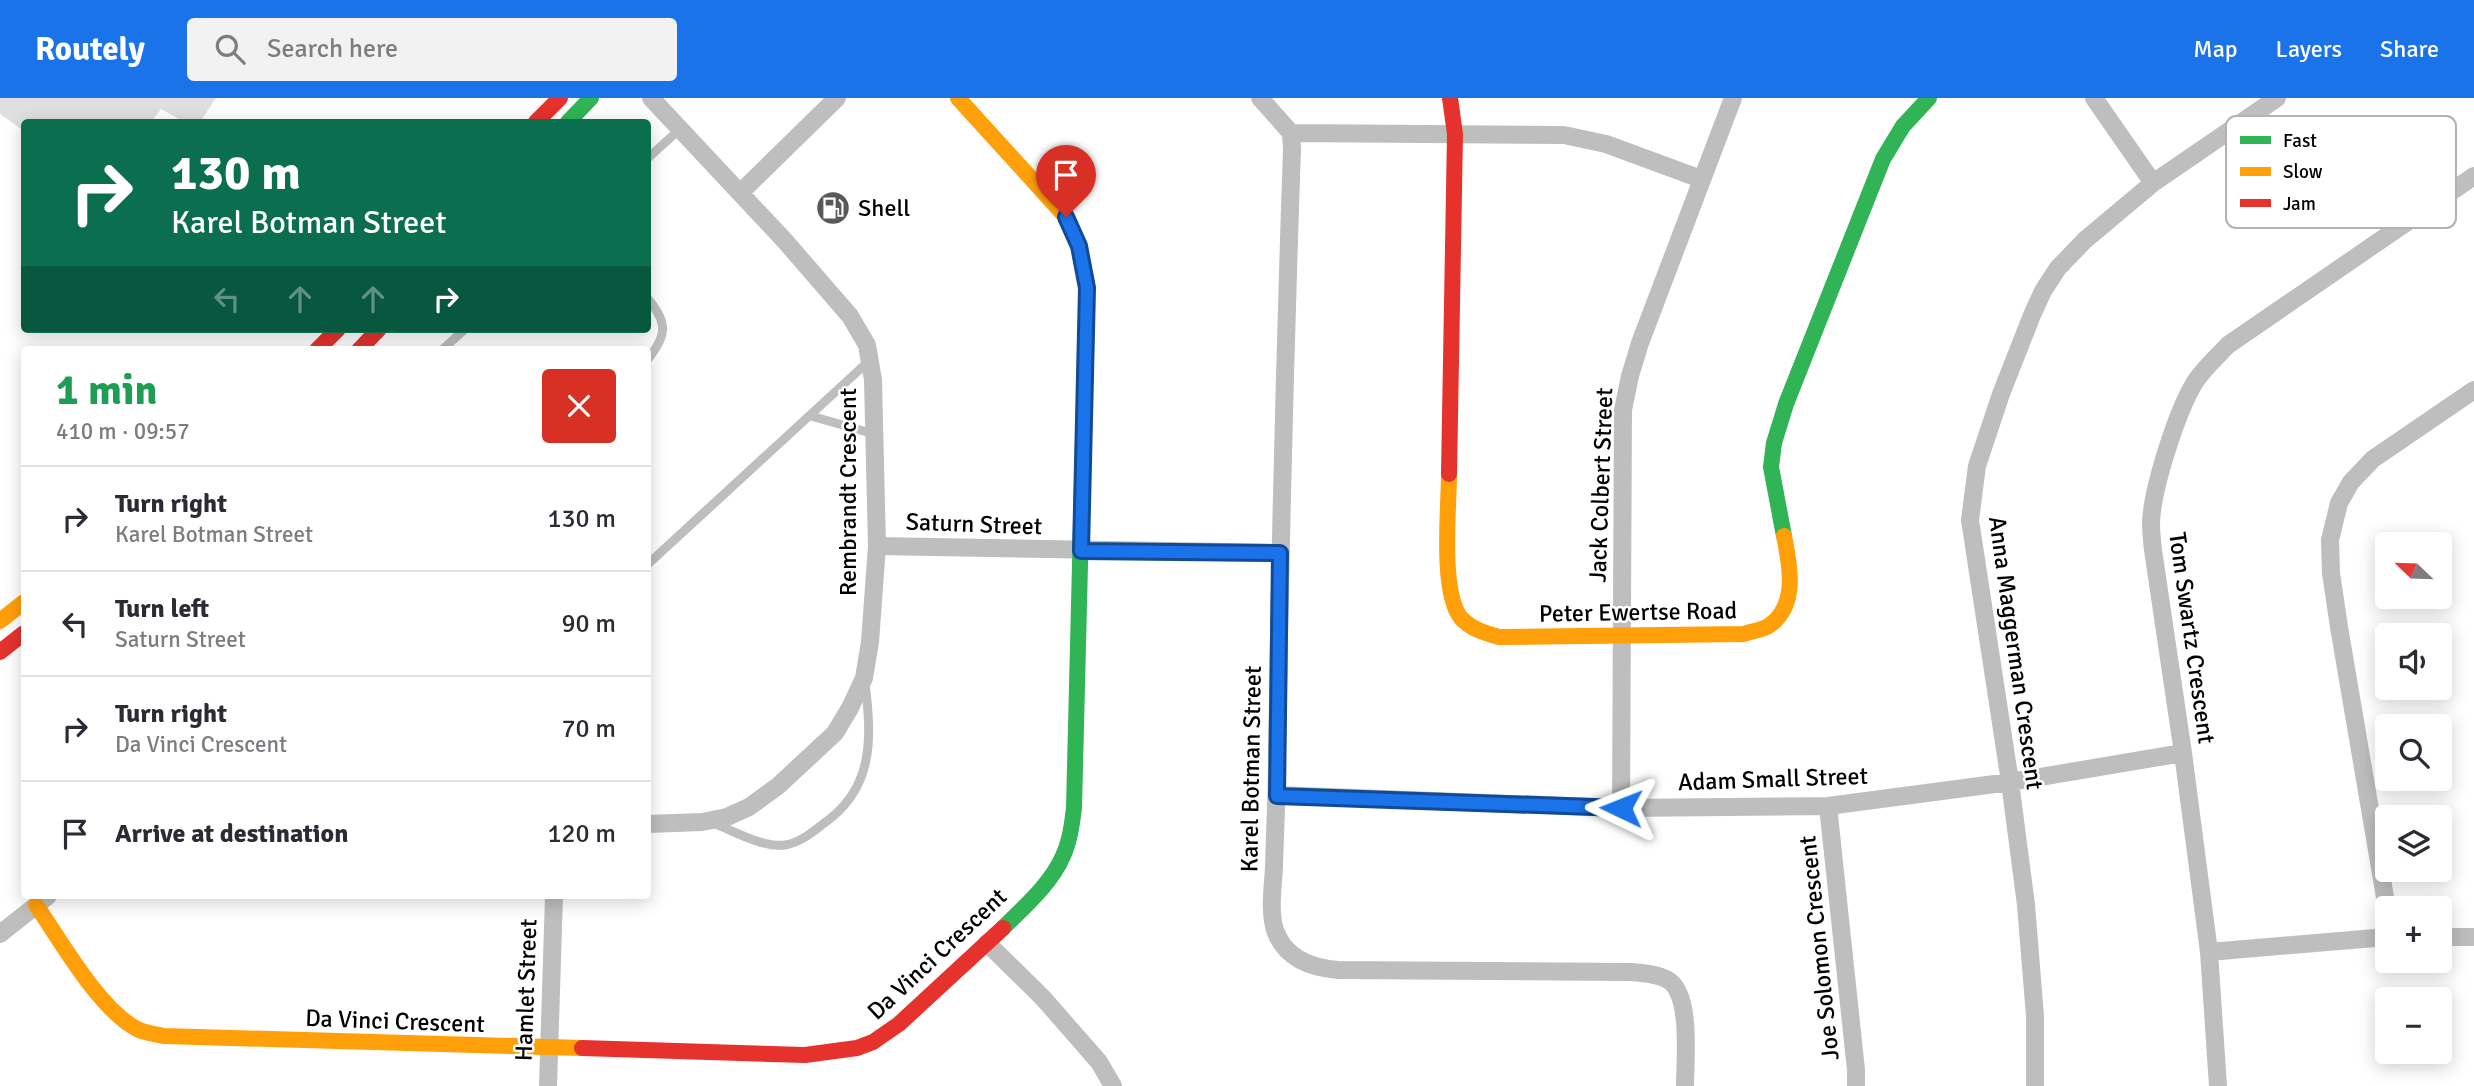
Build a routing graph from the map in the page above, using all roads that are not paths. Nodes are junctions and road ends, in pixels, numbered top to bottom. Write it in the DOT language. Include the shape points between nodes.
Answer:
graph roads {
  1 [pos="560,98"];
  2 [pos="591,98"];
  3 [pos="650,98"];
  4 [pos="837,98"];
  5 [pos="958,98"];
  6 [pos="1260,98"];
  7 [pos="1450,98"];
  8 [pos="1733,98"];
  9 [pos="1929,98"];
  10 [pos="2094,98"];
  11 [pos="2277,98"];
  12 [pos="2251,116"];
  13 [pos="539,119"];
  14 [pos="571,119"];
  15 [pos="681,128"];
  16 [pos="1291,132"];
  17 [pos="2226,133"];
  18 [pos="1455,134"];
  19 [pos="651,155"];
  20 [pos="2474,176"];
  21 [pos="1701,179"];
  22 [pos="2154,183"];
  23 [pos="2456,188"];
  24 [pos="741,192"];
  25 [pos="2398,228"];
  26 [pos="651,303"];
  27 [pos="334,333"];
  28 [pos="375,333"];
  29 [pos="461,333"];
  30 [pos="321,346"];
  31 [pos="362,346"];
  32 [pos="446,346"];
  33 [pos="651,355"];
  34 [pos="870,360"];
  35 [pos="2474,390"];
  36 [pos="811,416"];
  37 [pos="874,434"];
  38 [pos="877,546"];
  39 [pos="1081,551"];
  40 [pos="1280,553"];
  41 [pos="651,561"];
  42 [pos="21,604"];
  43 [pos="0,621"];
  44 [pos="1620,635"];
  45 [pos="21,636"];
  46 [pos="0,652"];
  47 [pos="864,678"];
  48 [pos="2183,753"];
  49 [pos="2010,782"];
  50 [pos="1277,796"];
  51 [pos="1828,806"];
  52 [pos="1621,808"];
  53 [pos="709,821"];
  54 [pos="651,824"];
  55 [pos="2385,896"];
  56 [pos="554,899"];
  57 [pos="42,901"];
  58 [pos="0,934"];
  59 [pos="2452,937"];
  60 [pos="2474,937"];
  61 [pos="2375,938"];
  62 [pos="987,943"];
  63 [pos="2209,952"];
  64 [pos="549,1048"];
  65 [pos="548,1086"];
  66 [pos="1113,1086"];
  67 [pos="1685,1086"];
  68 [pos="1856,1086"];
  69 [pos="2035,1086"];
  70 [pos="2218,1086"];
  1 -- 13 [label="street"];
  2 -- 14 [label="street"];
  3 -- 15 [label="street, Rembrandt Crescent"];
  4 -- 24 [label="street"];
  5 -- 39 [label="street, Da Vinci Crescent" via="1066,217 1079,246 1087,288"];
  6 -- 16 [label="street"];
  7 -- 18 [label="street, Peter Ewertse Road"];
  8 -- 21 [label="street, Jack Colbert Street"];
  9 -- 44 [label="street, Peter Ewertse Road" via="1908,117 1883,159 1776,437 1771,470 1790,582 1789,603 1775,624 1761,632"];
  10 -- 22 [label="street"];
  11 -- 12 [label="street, Anna Maggerman Crescent"];
  15 -- 19 [label="lane"];
  15 -- 24 [label="street, Rembrandt Crescent"];
  16 -- 18 [label="street"];
  16 -- 40 [label="street, Karel Botman Street"];
  17 -- 22 [label="street, Anna Maggerman Crescent"];
  18 -- 21 [label="street" via="1582,138"];
  18 -- 44 [label="street, Peter Ewertse Road" via="1448,561 1453,607 1466,626 1499,637"];
  20 -- 23 [label="street, Tom Swartz Crescent"];
  21 -- 44 [label="street, Jack Colbert Street" via="1640,343 1623,410"];
  22 -- 49 [label="street, Anna Maggerman Crescent" via="2085,240 2043,291 1977,466 1970,520"];
  24 -- 34 [label="street, Rembrandt Crescent" via="850,316"];
  25 -- 48 [label="street, Tom Swartz Crescent" via="2228,345 2195,382 2183,408 2160,475 2151,524"];
  26 -- 33 [label="lane" via="664,327"];
  27 -- 30 [label="street"];
  28 -- 31 [label="street"];
  29 -- 32 [label="lane"];
  34 -- 36 [label="lane, Rembrandt Crescent"];
  34 -- 37 [label="street, Rembrandt Crescent"];
  35 -- 55 [label="street" via="2373,459 2339,503 2330,540 2339,627"];
  36 -- 37 [label="lane"];
  36 -- 41 [label="lane, Rembrandt Crescent"];
  37 -- 38 [label="street, Rembrandt Crescent"];
  38 -- 39 [label="street, Saturn Street"];
  38 -- 47 [label="street, Rembrandt Crescent"];
  39 -- 40 [label="street, Saturn Street"];
  39 -- 62 [label="street, Da Vinci Crescent" via="1070,837 1061,862 1043,886"];
  40 -- 50 [label="street, Karel Botman Street"];
  42 -- 43 [label="street"];
  44 -- 52 [label="street, Jack Colbert Street"];
  45 -- 46 [label="street"];
  47 -- 53 [label="street, Rembrandt Crescent" via="835,733 813,755 749,807"];
  47 -- 53 [label="lane" via="869,713 867,760 852,797 835,817 785,845 767,843"];
  48 -- 49 [label="street, Adam Small Street"];
  48 -- 63 [label="street, Tom Swartz Crescent"];
  49 -- 51 [label="street, Adam Small Street"];
  49 -- 69 [label="street, Anna Maggerman Crescent" via="2033,978"];
  50 -- 52 [label="street, Adam Small Street"];
  50 -- 67 [label="street, Karel Botman Street" via="1275,930 1296,958 1315,968 1338,970 1630,971 1667,979 1675,985 1684,1008"];
  51 -- 52 [label="street, Adam Small Street"];
  51 -- 68 [label="street, Joe Solomon Crescent"];
  53 -- 54 [label="street, Rembrandt Crescent"];
  56 -- 64 [label="street, Hamlet Street"];
  57 -- 58 [label="street"];
  57 -- 64 [label="street, Da Vinci Crescent" via="101,995 122,1019 140,1030 199,1038"];
  59 -- 60 [label="street"];
  61 -- 63 [label="street"];
  62 -- 64 [label="street, Da Vinci Crescent" via="895,1027 859,1048 805,1055"];
  62 -- 66 [label="street" via="1051,1007 1099,1062"];
  63 -- 70 [label="street, Tom Swartz Crescent"];
  64 -- 65 [label="street, Hamlet Street"];
}
